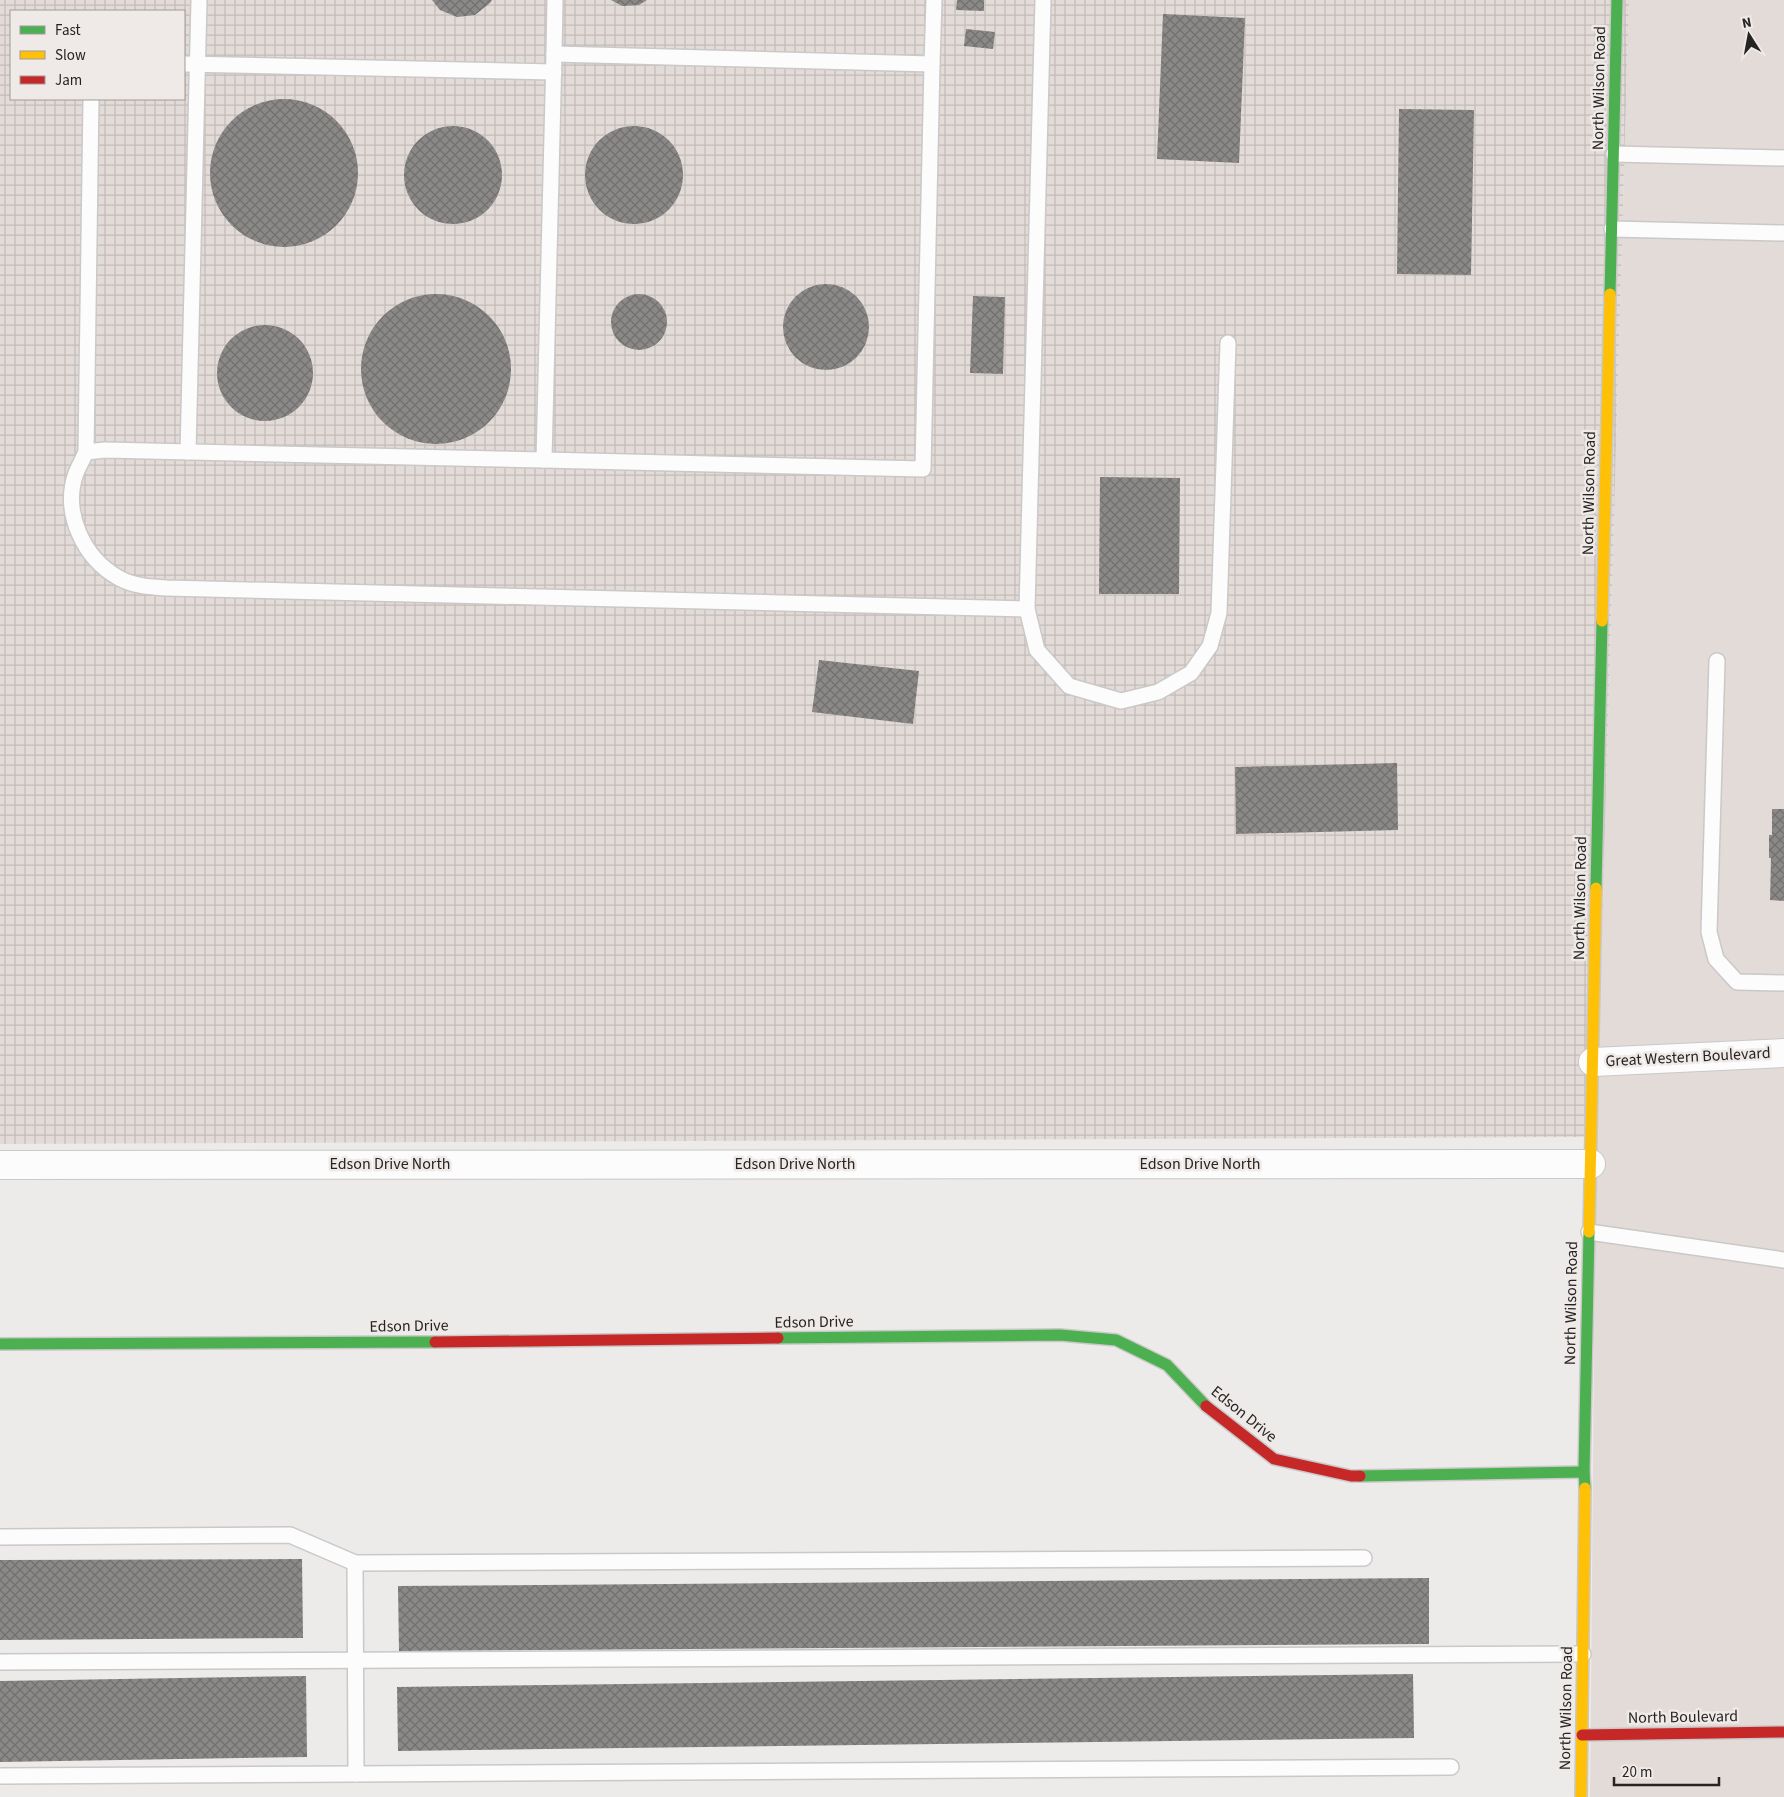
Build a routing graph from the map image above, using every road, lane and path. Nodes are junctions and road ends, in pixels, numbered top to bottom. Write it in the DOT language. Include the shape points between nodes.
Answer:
graph roads {
  1 [pos="199,0"];
  2 [pos="556,0"];
  3 [pos="934,0"];
  4 [pos="1043,0"];
  5 [pos="1617,0"];
  6 [pos="554,54"];
  7 [pos="191,64"];
  8 [pos="932,64"];
  9 [pos="554,72"];
  10 [pos="91,100"];
  11 [pos="1614,154"];
  12 [pos="1784,158"];
  13 [pos="1612,229"];
  14 [pos="1784,233"];
  15 [pos="1228,342"];
  16 [pos="86,452"];
  17 [pos="188,452"];
  18 [pos="544,460"];
  19 [pos="1027,609"];
  20 [pos="1717,661"];
  21 [pos="1784,983"];
  22 [pos="1784,1053"];
  23 [pos="1593,1062"];
  24 [pos="1590,1164"];
  25 [pos="0,1165"];
  26 [pos="1589,1232"];
  27 [pos="1784,1260"];
  28 [pos="0,1344"];
  29 [pos="1584,1472"];
  30 [pos="0,1537"];
  31 [pos="1364,1558"];
  32 [pos="355,1563"];
  33 [pos="1583,1654"];
  34 [pos="355,1660"];
  35 [pos="0,1662"];
  36 [pos="1784,1732"];
  37 [pos="1582,1735"];
  38 [pos="1451,1767"];
  39 [pos="356,1774"];
  40 [pos="0,1776"];
  41 [pos="1581,1797"];
  1 -- 7 [label="lane"];
  2 -- 6 [label="lane"];
  3 -- 8 [label="lane"];
  4 -- 19 [label="lane"];
  5 -- 11 [label="main road, North Wilson Road"];
  6 -- 8 [label="lane"];
  6 -- 9 [label="lane"];
  7 -- 9 [label="lane"];
  7 -- 17 [label="lane"];
  8 -- 18 [label="lane" via="923,469"];
  9 -- 18 [label="lane"];
  10 -- 16 [label="lane"];
  11 -- 12 [label="lane"];
  11 -- 13 [label="main road, North Wilson Road"];
  13 -- 14 [label="lane"];
  13 -- 23 [label="main road, North Wilson Road"];
  15 -- 19 [label="lane" via="1219,613 1210,646 1191,673 1158,692 1120,701 1069,686 1037,650"];
  16 -- 17 [label="lane"];
  16 -- 19 [label="lane" via="76,474 72,498 74,523 84,545 99,564 119,578 142,586"];
  17 -- 18 [label="lane"];
  20 -- 21 [label="lane" via="1709,932 1716,959 1737,982"];
  22 -- 23 [label="street, Great Western Boulevard"];
  23 -- 24 [label="main road, North Wilson Road"];
  24 -- 25 [label="street, Edson Drive North"];
  24 -- 26 [label="main road, North Wilson Road"];
  26 -- 27 [label="lane"];
  26 -- 29 [label="main road, North Wilson Road"];
  28 -- 29 [label="main road, Edson Drive" via="1060,1335 1116,1340 1167,1365 1211,1412 1274,1459 1351,1476"];
  29 -- 33 [label="main road, North Wilson Road"];
  30 -- 32 [label="lane" via="290,1536"];
  31 -- 32 [label="lane"];
  32 -- 34 [label="lane"];
  33 -- 34 [label="lane"];
  33 -- 37 [label="main road, North Wilson Road"];
  34 -- 35 [label="lane"];
  34 -- 39 [label="lane"];
  36 -- 37 [label="main road, North Boulevard"];
  37 -- 41 [label="main road, North Wilson Road"];
  38 -- 39 [label="lane"];
  39 -- 40 [label="lane"];
}
